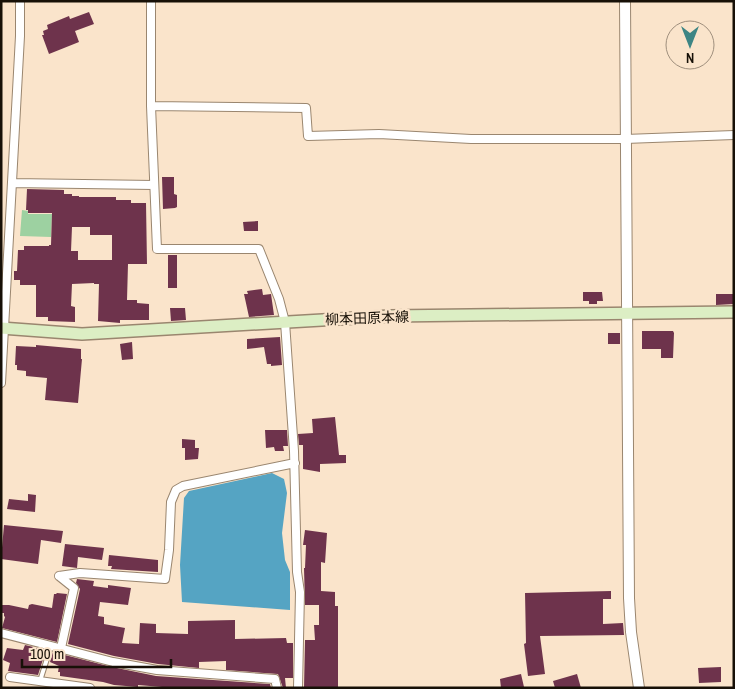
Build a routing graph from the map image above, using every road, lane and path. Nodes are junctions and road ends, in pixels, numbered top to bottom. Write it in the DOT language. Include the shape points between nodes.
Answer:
graph roads {
  1 [pos="20,1"];
  2 [pos="151,1"];
  3 [pos="625,1"];
  4 [pos="151,106"];
  5 [pos="734,135"];
  6 [pos="625,139"];
  7 [pos="12,182"];
  8 [pos="154,185"];
  9 [pos="734,312"];
  10 [pos="628,314"];
  11 [pos="285,322"];
  12 [pos="3,329"];
  13 [pos="1,384"];
  14 [pos="295,464"];
  15 [pos="1,633"];
  16 [pos="51,646"];
  17 [pos="61,648"];
  18 [pos="10,677"];
  19 [pos="39,684"];
  20 [pos="90,688"];
  21 [pos="276,688"];
  22 [pos="298,688"];
  23 [pos="638,688"];
  1 -- 7 [label="street"];
  2 -- 4 [label="street"];
  3 -- 6 [label="street"];
  4 -- 6 [label="street" via="306,108 308,136 379,134 471,139"];
  4 -- 8 [label="street"];
  5 -- 6 [label="street"];
  6 -- 10 [label="street"];
  7 -- 8 [label="street"];
  7 -- 12 [label="street"];
  8 -- 11 [label="street" via="157,249 259,249"];
  9 -- 10 [label="main road, 柳本田原本線"];
  10 -- 11 [label="main road, 柳本田原本線" via="390,316"];
  10 -- 23 [label="street" via="629,598"];
  11 -- 12 [label="main road, 柳本田原本線" via="82,334"];
  11 -- 14 [label="street"];
  12 -- 13 [label="street"];
  14 -- 17 [label="street" via="176,490 171,502 165,579 80,573 59,576 74,588"];
  14 -- 22 [label="street" via="300,592"];
  15 -- 16 [label="street"];
  16 -- 17 [label="street"];
  16 -- 19 [label="lane"];
  17 -- 21 [label="street" via="157,670 276,679"];
  18 -- 19 [label="street"];
  19 -- 20 [label="street"];
}
